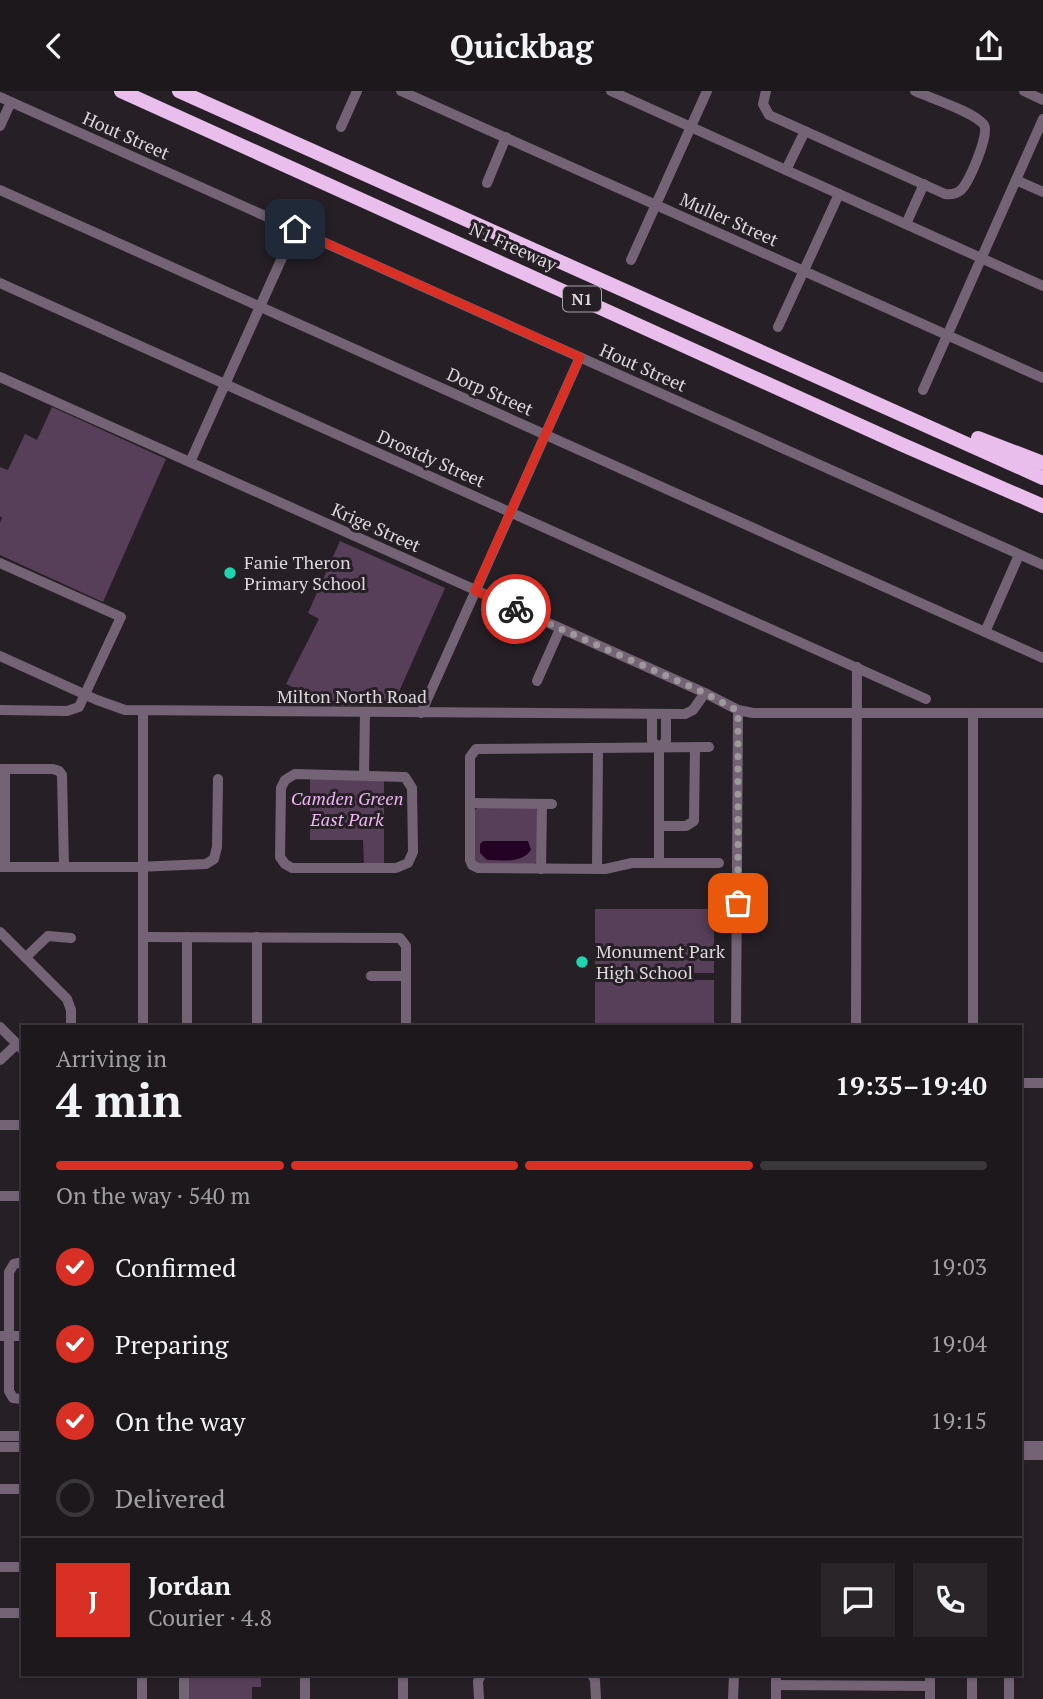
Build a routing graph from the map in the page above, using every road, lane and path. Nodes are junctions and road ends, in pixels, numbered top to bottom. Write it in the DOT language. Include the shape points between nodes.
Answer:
graph roads {
  1 [pos="121,91"];
  2 [pos="178,91"];
  3 [pos="357,91"];
  4 [pos="401,91"];
  5 [pos="611,91"];
  6 [pos="707,91"];
  7 [pos="766,91"];
  8 [pos="915,91"];
  9 [pos="1024,91"];
  10 [pos="0,97"];
  11 [pos="1043,100"];
  12 [pos="11,102"];
  13 [pos="1043,119"];
  14 [pos="0,126"];
  15 [pos="341,127"];
  16 [pos="691,127"];
  17 [pos="805,131"];
  18 [pos="506,137"];
  19 [pos="786,170"];
  20 [pos="1016,180"];
  21 [pos="487,183"];
  22 [pos="924,184"];
  23 [pos="0,190"];
  24 [pos="1043,192"];
  25 [pos="839,194"];
  26 [pos="655,204"];
  27 [pos="906,224"];
  28 [pos="295,229"];
  29 [pos="981,258"];
  30 [pos="631,260"];
  31 [pos="804,271"];
  32 [pos="0,283"];
  33 [pos="1043,286"];
  34 [pos="260,306"];
  35 [pos="778,327"];
  36 [pos="948,335"];
  37 [pos="580,357"];
  38 [pos="0,377"];
  39 [pos="1043,378"];
  40 [pos="225,384"];
  41 [pos="923,390"];
  42 [pos="897,412"];
  43 [pos="546,435"];
  44 [pos="903,445"];
  45 [pos="190,462"];
  46 [pos="1043,463"];
  47 [pos="1043,478"];
  48 [pos="1043,506"];
  49 [pos="510,512"];
  50 [pos="1043,517"];
  51 [pos="1019,555"];
  52 [pos="0,563"];
  53 [pos="1043,565"];
  54 [pos="475,591"];
  55 [pos="560,629"];
  56 [pos="985,632"];
  57 [pos="0,656"];
  58 [pos="1043,658"];
  59 [pos="857,667"];
  60 [pos="537,681"];
  61 [pos="705,693"];
  62 [pos="86,695"];
  63 [pos="926,699"];
  64 [pos="0,710"];
  65 [pos="144,711"];
  66 [pos="738,711"];
  67 [pos="365,712"];
  68 [pos="421,713"];
  69 [pos="857,713"];
  70 [pos="974,713"];
  71 [pos="1043,713"];
  72 [pos="652,714"];
  73 [pos="666,714"];
  74 [pos="695,747"];
  75 [pos="709,747"];
  76 [pos="598,748"];
  77 [pos="659,748"];
  78 [pos="3,769"];
  79 [pos="364,775"];
  80 [pos="218,779"];
  81 [pos="470,803"];
  82 [pos="659,826"];
  83 [pos="659,863"];
  84 [pos="719,863"];
  85 [pos="143,866"];
  86 [pos="2,867"];
  87 [pos="64,867"];
  88 [pos="541,869"];
  89 [pos="597,869"];
  90 [pos="0,932"];
  91 [pos="143,937"];
  92 [pos="187,937"];
  93 [pos="257,937"];
  94 [pos="71,938"];
  95 [pos="26,957"];
  96 [pos="371,976"];
  97 [pos="406,976"];
  98 [pos="71,1025"];
  99 [pos="143,1025"];
  100 [pos="187,1025"];
  101 [pos="257,1025"];
  102 [pos="406,1025"];
  103 [pos="736,1025"];
  104 [pos="856,1025"];
  105 [pos="973,1025"];
  106 [pos="0,1027"];
  107 [pos="20,1047"];
  108 [pos="0,1060"];
  109 [pos="1022,1083"];
  110 [pos="1043,1083"];
  111 [pos="0,1125"];
  112 [pos="21,1125"];
  113 [pos="0,1196"];
  114 [pos="21,1196"];
  115 [pos="21,1262"];
  116 [pos="4,1336"];
  117 [pos="21,1399"];
  118 [pos="0,1436"];
  119 [pos="21,1436"];
  120 [pos="1022,1446"];
  121 [pos="1043,1446"];
  122 [pos="0,1447"];
  123 [pos="21,1447"];
  124 [pos="1022,1455"];
  125 [pos="1043,1455"];
  126 [pos="0,1489"];
  127 [pos="21,1489"];
  128 [pos="0,1567"];
  129 [pos="21,1567"];
  130 [pos="0,1613"];
  131 [pos="21,1613"];
  132 [pos="142,1676"];
  133 [pos="184,1676"];
  134 [pos="305,1676"];
  135 [pos="403,1676"];
  136 [pos="480,1676"];
  137 [pos="592,1676"];
  138 [pos="734,1676"];
  139 [pos="972,1676"];
  140 [pos="1009,1676"];
  141 [pos="776,1680"];
  142 [pos="846,1680"];
  143 [pos="930,1680"];
  144 [pos="142,1699"];
  145 [pos="184,1699"];
  146 [pos="305,1699"];
  147 [pos="403,1699"];
  148 [pos="479,1699"];
  149 [pos="596,1699"];
  150 [pos="733,1699"];
  151 [pos="776,1699"];
  152 [pos="930,1699"];
  153 [pos="972,1699"];
  154 [pos="1009,1699"];
  1 -- 44 [label="highway, N1 Freeway / N1"];
  2 -- 42 [label="highway, N1 Freeway / N1"];
  3 -- 15 [label="street"];
  4 -- 18 [label="street, Muller Street"];
  5 -- 16 [label="street"];
  6 -- 16 [label="street"];
  7 -- 17 [label="street" via="763,104 769,115"];
  8 -- 22 [label="street" via="976,117 986,131 958,192 945,194"];
  9 -- 11 [label="street"];
  10 -- 12 [label="street, Hout Street"];
  12 -- 14 [label="street"];
  12 -- 28 [label="street, Hout Street"];
  13 -- 20 [label="street"];
  16 -- 19 [label="street"];
  16 -- 26 [label="street"];
  17 -- 19 [label="street"];
  17 -- 22 [label="street"];
  18 -- 21 [label="street"];
  18 -- 26 [label="street, Muller Street"];
  19 -- 25 [label="street"];
  20 -- 24 [label="street"];
  20 -- 29 [label="street"];
  22 -- 27 [label="street"];
  23 -- 34 [label="street, Dorp Street"];
  25 -- 27 [label="street"];
  25 -- 31 [label="street"];
  26 -- 30 [label="street"];
  26 -- 31 [label="street, Muller Street"];
  27 -- 29 [label="street"];
  28 -- 34 [label="street"];
  28 -- 37 [label="street, Hout Street"];
  29 -- 33 [label="street"];
  29 -- 36 [label="street"];
  31 -- 35 [label="street"];
  31 -- 36 [label="street, Muller Street"];
  32 -- 40 [label="street, Drostdy Street"];
  34 -- 40 [label="street"];
  34 -- 43 [label="street, Dorp Street"];
  36 -- 39 [label="street, Muller Street"];
  36 -- 41 [label="street"];
  37 -- 43 [label="street"];
  37 -- 51 [label="street, Hout Street"];
  38 -- 45 [label="street, Krige Street"];
  40 -- 45 [label="street"];
  40 -- 49 [label="street, Drostdy Street"];
  42 -- 46 [label="highway"];
  42 -- 47 [label="highway, N1 Freeway / N1"];
  43 -- 49 [label="street"];
  43 -- 56 [label="street, Dorp Street"];
  44 -- 48 [label="highway, N1 Freeway / N1"];
  44 -- 50 [label="highway"];
  45 -- 54 [label="street, Krige Street"];
  49 -- 54 [label="street"];
  49 -- 59 [label="street, Drostdy Street"];
  51 -- 53 [label="street, Hout Street"];
  51 -- 56 [label="street"];
  52 -- 62 [label="street" via="121,617"];
  54 -- 55 [label="street, Krige Street"];
  54 -- 68 [label="street"];
  55 -- 60 [label="street"];
  55 -- 61 [label="street, Krige Street"];
  56 -- 58 [label="street, Dorp Street"];
  57 -- 62 [label="street, Milton North Road"];
  59 -- 63 [label="street, Drostdy Street"];
  59 -- 69 [label="street"];
  61 -- 66 [label="street, Krige Street"];
  61 -- 73 [label="street, Milton North Road" via="691,711"];
  62 -- 64 [label="street" via="74,710"];
  62 -- 65 [label="street, Milton North Road" via="120,710"];
  65 -- 67 [label="street, Milton North Road"];
  65 -- 85 [label="street"];
  66 -- 69 [label="street"];
  66 -- 103 [label="street"];
  67 -- 68 [label="street, Milton North Road"];
  67 -- 79 [label="street"];
  68 -- 72 [label="street, Milton North Road"];
  69 -- 70 [label="street"];
  69 -- 104 [label="street"];
  70 -- 71 [label="street"];
  70 -- 105 [label="street"];
  72 -- 73 [label="street, Milton North Road"];
  72 -- 77 [label="street" via="652,741"];
  73 -- 77 [label="street" via="666,741"];
  74 -- 75 [label="street"];
  74 -- 77 [label="street"];
  74 -- 82 [label="street" via="694,821 686,826"];
  76 -- 77 [label="street"];
  76 -- 81 [label="street" via="476,749 470,757"];
  76 -- 89 [label="street"];
  77 -- 82 [label="street"];
  78 -- 86 [label="street"];
  78 -- 87 [label="street" via="52,769 62,775"];
  79 -- 79 [label="street" via="402,776 411,785 413,852 408,863 396,868 352,868 292,867 283,862 281,788 285,780 295,774"];
  80 -- 85 [label="street" via="214,859 202,865"];
  81 -- 88 [label="street" via="470,860 474,867"];
  81 -- 88 [label="street" via="547,804"];
  82 -- 83 [label="street"];
  83 -- 84 [label="street"];
  83 -- 89 [label="street"];
  85 -- 87 [label="street"];
  85 -- 91 [label="street"];
  86 -- 87 [label="street"];
  88 -- 89 [label="street"];
  90 -- 95 [label="street"];
  91 -- 92 [label="street"];
  91 -- 99 [label="street"];
  92 -- 93 [label="street"];
  92 -- 100 [label="street"];
  93 -- 97 [label="street" via="400,938 406,946"];
  93 -- 101 [label="street"];
  94 -- 95 [label="street" via="48,936"];
  95 -- 98 [label="street" via="68,999"];
  96 -- 97 [label="street"];
  97 -- 102 [label="street"];
  106 -- 107 [label="street"];
  107 -- 108 [label="street"];
  109 -- 110 [label="street"];
  111 -- 112 [label="street"];
  113 -- 114 [label="street"];
  115 -- 116 [label="street" via="9,1270"];
  116 -- 117 [label="street" via="9,1394"];
  118 -- 119 [label="street"];
  120 -- 121 [label="street"];
  122 -- 123 [label="street"];
  124 -- 125 [label="street"];
  126 -- 127 [label="street"];
  128 -- 129 [label="street"];
  130 -- 131 [label="street"];
  132 -- 144 [label="street"];
  133 -- 145 [label="street"];
  134 -- 146 [label="street"];
  135 -- 147 [label="street"];
  136 -- 148 [label="street"];
  137 -- 149 [label="street"];
  138 -- 150 [label="street"];
  139 -- 153 [label="street"];
  140 -- 154 [label="street"];
  141 -- 142 [label="street"];
  141 -- 151 [label="street"];
  142 -- 143 [label="street"];
  143 -- 152 [label="street"];
}
